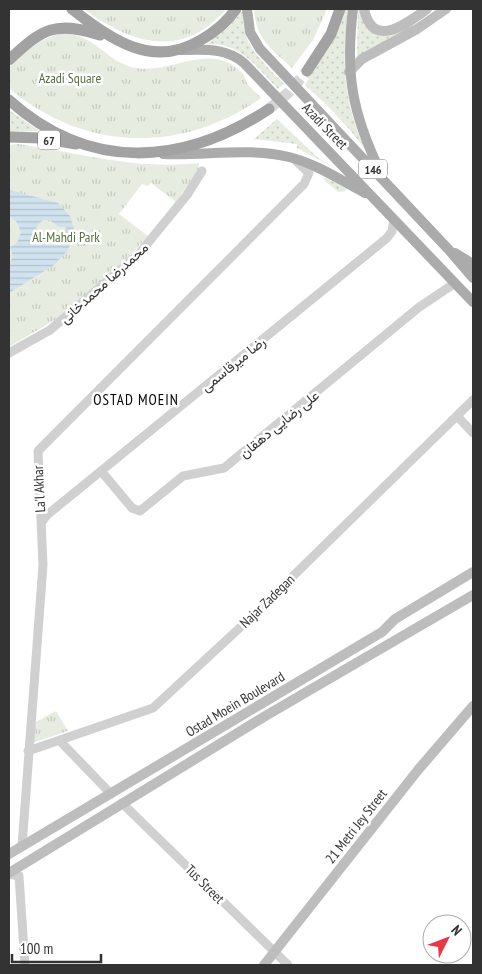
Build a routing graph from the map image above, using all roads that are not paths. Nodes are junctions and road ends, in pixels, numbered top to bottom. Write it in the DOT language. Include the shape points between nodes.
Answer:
graph roads {
  1 [pos="72,9"];
  2 [pos="236,9"];
  3 [pos="247,9"];
  4 [pos="340,9"];
  5 [pos="353,9"];
  6 [pos="364,9"];
  7 [pos="426,9"];
  8 [pos="446,9"];
  9 [pos="412,19"];
  10 [pos="418,29"];
  11 [pos="118,41"];
  12 [pos="179,50"];
  13 [pos="9,60"];
  14 [pos="307,71"];
  15 [pos="349,72"];
  16 [pos="9,100"];
  17 [pos="269,109"];
  18 [pos="9,137"];
  19 [pos="90,145"];
  20 [pos="159,154"];
  21 [pos="290,158"];
  22 [pos="202,172"];
  23 [pos="385,181"];
  24 [pos="373,196"];
  25 [pos="394,219"];
  26 [pos="449,250"];
  27 [pos="473,264"];
  28 [pos="473,278"];
  29 [pos="455,283"];
  30 [pos="473,302"];
  31 [pos="9,354"];
  32 [pos="473,400"];
  33 [pos="458,416"];
  34 [pos="473,433"];
  35 [pos="101,472"];
  36 [pos="41,523"];
  37 [pos="473,572"];
  38 [pos="473,580"];
  39 [pos="473,588"];
  40 [pos="473,595"];
  41 [pos="382,632"];
  42 [pos="394,640"];
  43 [pos="473,706"];
  44 [pos="60,741"];
  45 [pos="28,751"];
  46 [pos="177,755"];
  47 [pos="180,767"];
  48 [pos="150,772"];
  49 [pos="155,783"];
  50 [pos="111,794"];
  51 [pos="122,803"];
  52 [pos="22,846"];
  53 [pos="9,854"];
  54 [pos="9,873"];
  55 [pos="274,952"];
  56 [pos="25,965"];
  57 [pos="264,965"];
  58 [pos="288,965"];
  1 -- 11 [label="highway"];
  2 -- 12 [label="highway" via="211,34"];
  3 -- 23 [label="main road, Azadi Street / 146" via="250,32 260,49"];
  4 -- 14 [label="highway" via="331,34"];
  5 -- 15 [label="main road"];
  6 -- 9 [label="main road" via="369,22 379,31 392,30"];
  7 -- 9 [label="main road"];
  8 -- 10 [label="main road"];
  9 -- 10 [label="main road"];
  10 -- 15 [label="main road" via="362,59"];
  11 -- 12 [label="highway" via="148,52"];
  11 -- 13 [label="highway" via="78,27 53,29 36,36"];
  12 -- 24 [label="main road, Azadi Street / 146" via="215,50 238,58"];
  15 -- 23 [label="main road" via="364,137"];
  16 -- 19 [label="highway" via="47,126"];
  17 -- 20 [label="highway" via="230,132"];
  18 -- 19 [label="highway, 67"];
  19 -- 20 [label="highway" via="132,153"];
  20 -- 21 [label="main road" via="247,153"];
  21 -- 24 [label="main road" via="324,170"];
  21 -- 36 [label="street, La'l Akhar" via="308,171 305,181 39,448"];
  22 -- 31 [label="street, محمدرضا محمدخانی" via="138,255 50,330"];
  23 -- 26 [label="main road, Azadi Street / 146"];
  24 -- 25 [label="main road, Azadi Street / 146"];
  25 -- 29 [label="main road, Azadi Street / 146"];
  25 -- 35 [label="street, رضا میرقاسمی" via="387,238"];
  26 -- 27 [label="main road"];
  26 -- 28 [label="main road, Azadi Street / 146"];
  29 -- 30 [label="main road, Azadi Street / 146"];
  29 -- 35 [label="street, علی رضایی دهقان" via="418,308 224,468 183,476 140,510 132,508"];
  32 -- 33 [label="street, Najar Zadegan"];
  33 -- 34 [label="street"];
  33 -- 44 [label="street, Najar Zadegan" via="153,708"];
  35 -- 36 [label="street, رضا میرقاسمی"];
  36 -- 45 [label="street, La'l Akhar" via="43,565"];
  37 -- 41 [label="main road, Ostad Moein Boulevard" via="395,619"];
  38 -- 41 [label="main road"];
  39 -- 42 [label="main road" via="402,630"];
  40 -- 42 [label="main road, Ostad Moein Boulevard"];
  41 -- 46 [label="main road, Ostad Moein Boulevard"];
  42 -- 47 [label="main road, Ostad Moein Boulevard"];
  43 -- 55 [label="main road, 21 Metri Jey Street" via="418,770"];
  44 -- 45 [label="street, Najar Zadegan"];
  44 -- 50 [label="street"];
  45 -- 52 [label="street, La'l Akhar"];
  46 -- 47 [label="main road" via="171,762 174,767"];
  46 -- 48 [label="main road, Ostad Moein Boulevard"];
  47 -- 49 [label="main road, Ostad Moein Boulevard"];
  48 -- 49 [label="main road" via="157,770 161,774"];
  48 -- 50 [label="main road, Ostad Moein Boulevard"];
  49 -- 51 [label="main road, Ostad Moein Boulevard"];
  50 -- 52 [label="main road, Ostad Moein Boulevard"];
  51 -- 54 [label="main road, Ostad Moein Boulevard"];
  51 -- 55 [label="street, Tus Street"];
  52 -- 53 [label="main road, Ostad Moein Boulevard"];
  54 -- 56 [label="street" via="19,876"];
  55 -- 57 [label="main road, 21 Metri Jey Street"];
  55 -- 58 [label="street, Tus Street"];
}
